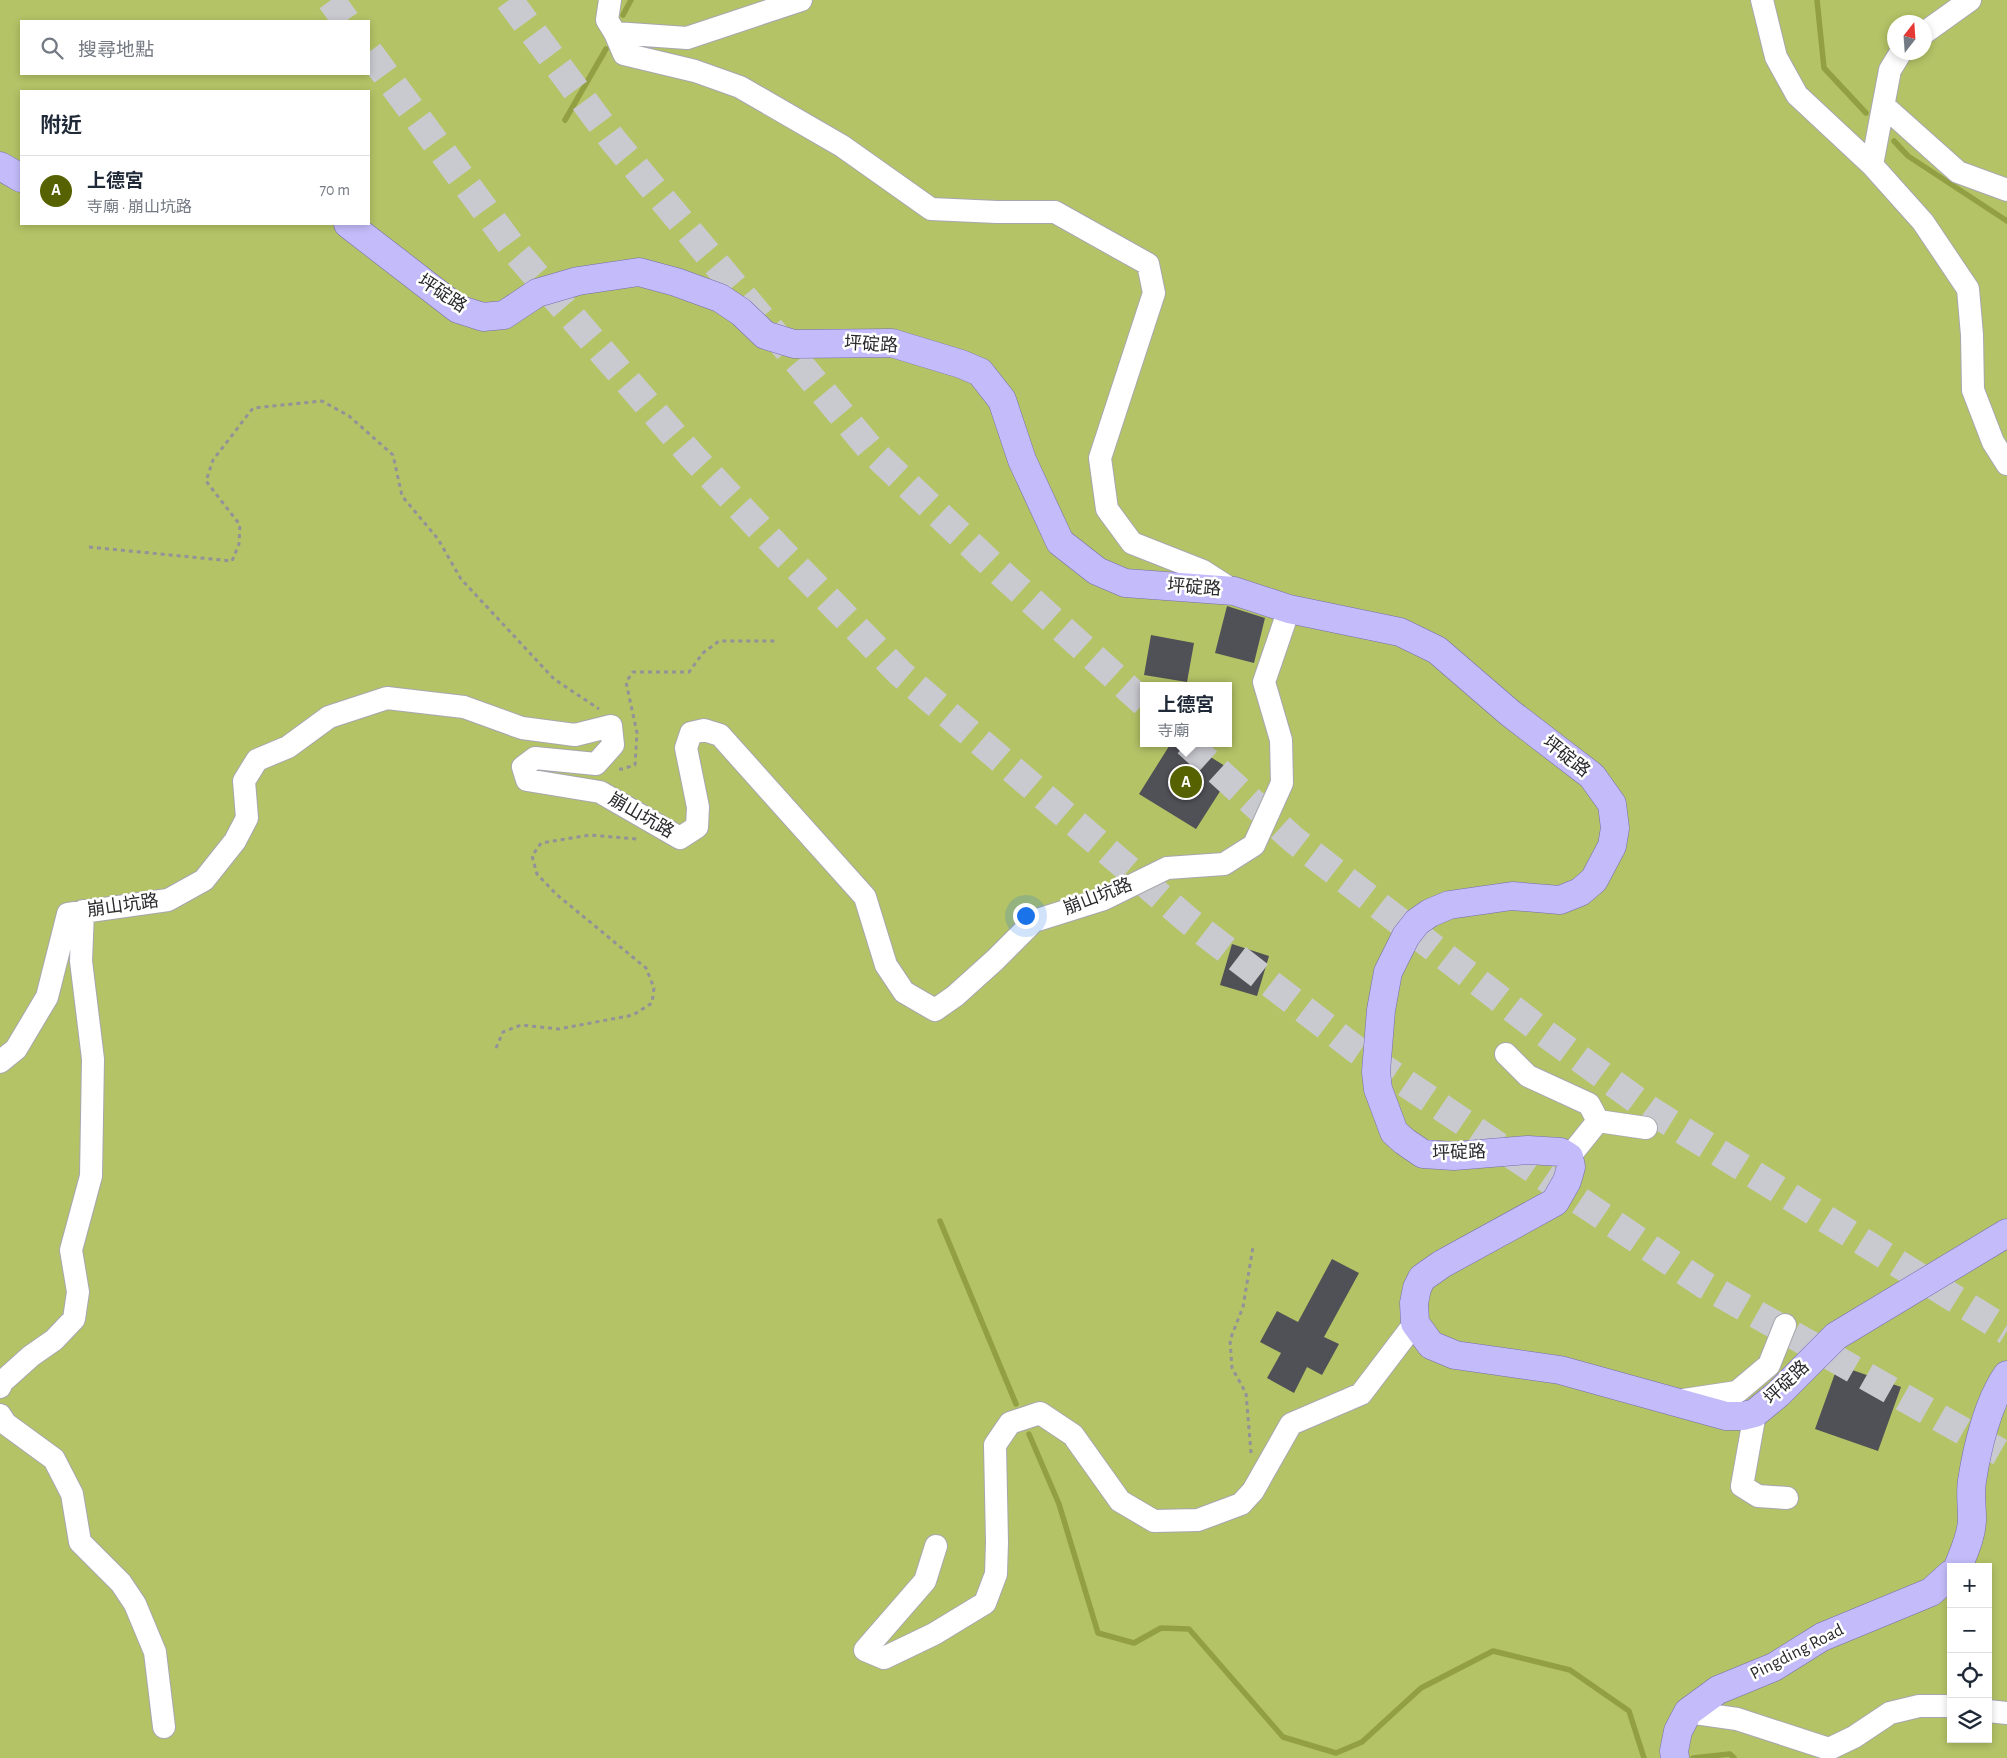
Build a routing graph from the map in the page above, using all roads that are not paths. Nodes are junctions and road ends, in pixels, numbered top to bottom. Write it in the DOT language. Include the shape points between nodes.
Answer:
graph roads {
  1 [pos="610,0"];
  2 [pos="802,0"];
  3 [pos="1762,0"];
  4 [pos="1970,0"];
  5 [pos="1932,27"];
  6 [pos="615,33"];
  7 [pos="1896,60"];
  8 [pos="1884,106"];
  9 [pos="1872,165"];
  10 [pos="0,166"];
  11 [pos="20,177"];
  12 [pos="2007,190"];
  13 [pos="349,225"];
  14 [pos="2007,464"];
  15 [pos="1234,591"];
  16 [pos="1289,609"];
  17 [pos="83,911"];
  18 [pos="1506,1054"];
  19 [pos="0,1062"];
  20 [pos="1598,1120"];
  21 [pos="1646,1128"];
  22 [pos="1569,1157"];
  23 [pos="2007,1233"];
  24 [pos="1416,1323"];
  25 [pos="1784,1325"];
  26 [pos="2007,1375"];
  27 [pos="0,1387"];
  28 [pos="1674,1402"];
  29 [pos="1755,1413"];
  30 [pos="0,1415"];
  31 [pos="1787,1498"];
  32 [pos="936,1546"];
  33 [pos="1960,1563"];
  34 [pos="1947,1578"];
  35 [pos="1947,1706"];
  36 [pos="1992,1711"];
  37 [pos="1688,1712"];
  38 [pos="2007,1713"];
  39 [pos="164,1727"];
  40 [pos="1675,1758"];
  1 -- 6 [label="street" via="607,20"];
  2 -- 6 [label="street" via="687,38"];
  3 -- 9 [label="street" via="1776,57 1797,95"];
  4 -- 5 [label="street"];
  6 -- 15 [label="street" via="624,54 695,70 740,86 842,146 931,209 1055,212 1148,264 1154,293 1100,458 1107,509 1132,543 1203,571"];
  7 -- 8 [label="street" via="1890,70"];
  8 -- 9 [label="street"];
  8 -- 12 [label="street" via="1958,172"];
  9 -- 14 [label="street" via="1923,222 1968,289 1973,390 1992,442"];
  10 -- 11 [label="main road"];
  13 -- 15 [label="main road, 坪碇路" via="458,309 483,317 504,315 537,294 578,281 639,272 720,298 741,312 765,336 794,344 892,343 961,364 980,372 1002,400 1022,460 1060,542 1097,571 1125,584"];
  15 -- 16 [label="main road, 坪碇路"];
  16 -- 17 [label="street, 崩山坑路" via="1264,682 1281,740 1282,783 1254,845 1224,864 1167,868 1104,899 1034,920 955,996 934,1010 904,992 886,965 865,896 720,735 704,730 692,733 686,748 698,807 697,827 680,838 600,792 527,780 523,767 535,758 596,764 613,744 610,726 575,735 522,728 464,707 387,698 329,717 288,747 257,760 244,782 247,818 235,841 204,880 168,900"];
  16 -- 22 [label="main road, 坪碇路" via="1400,632 1437,650 1510,714 1592,776 1612,804 1615,828 1612,846 1594,880 1580,892 1560,900 1512,896 1449,905 1430,913 1406,936 1388,972 1381,1010 1376,1072 1378,1089 1394,1132 1404,1141 1423,1154 1454,1156 1528,1150 1561,1152"];
  17 -- 19 [label="street, 崩山坑路" via="68,914 46,997 16,1049"];
  17 -- 27 [label="street" via="81,961 93,1059 91,1176 71,1250 78,1292 74,1319"];
  18 -- 20 [label="street" via="1528,1076 1589,1104"];
  20 -- 21 [label="street"];
  20 -- 22 [label="street"];
  22 -- 24 [label="main road" via="1571,1167 1567,1181 1554,1202 1422,1278 1414,1304"];
  23 -- 29 [label="main road, 坪碇路" via="1836,1336"];
  24 -- 28 [label="main road, 坪碇路" via="1431,1345 1455,1355 1560,1370"];
  24 -- 32 [label="street" via="1361,1394 1291,1424 1254,1491 1241,1504 1198,1520 1154,1521 1120,1501 1073,1435 1040,1413 1010,1423 995,1444 996,1574 984,1603 934,1634 884,1658 865,1650 925,1581"];
  25 -- 28 [label="street" via="1769,1365 1737,1392"];
  26 -- 33 [label="main road" via="1983,1430 1971,1482 1972,1522"];
  28 -- 29 [label="main road, 坪碇路" via="1726,1416"];
  29 -- 31 [label="street" via="1742,1486 1758,1496"];
  30 -- 39 [label="street" via="6,1424 54,1458 72,1494 80,1542 121,1583 135,1604 155,1652"];
  34 -- 37 [label="main road, Pingding Road" via="1932,1592 1822,1637 1774,1666 1718,1690"];
  35 -- 37 [label="street" via="1920,1706 1890,1714 1829,1749 1736,1719"];
  36 -- 38 [label="street"];
  37 -- 40 [label="main road, Pingding Road" via="1678,1731"];
}
